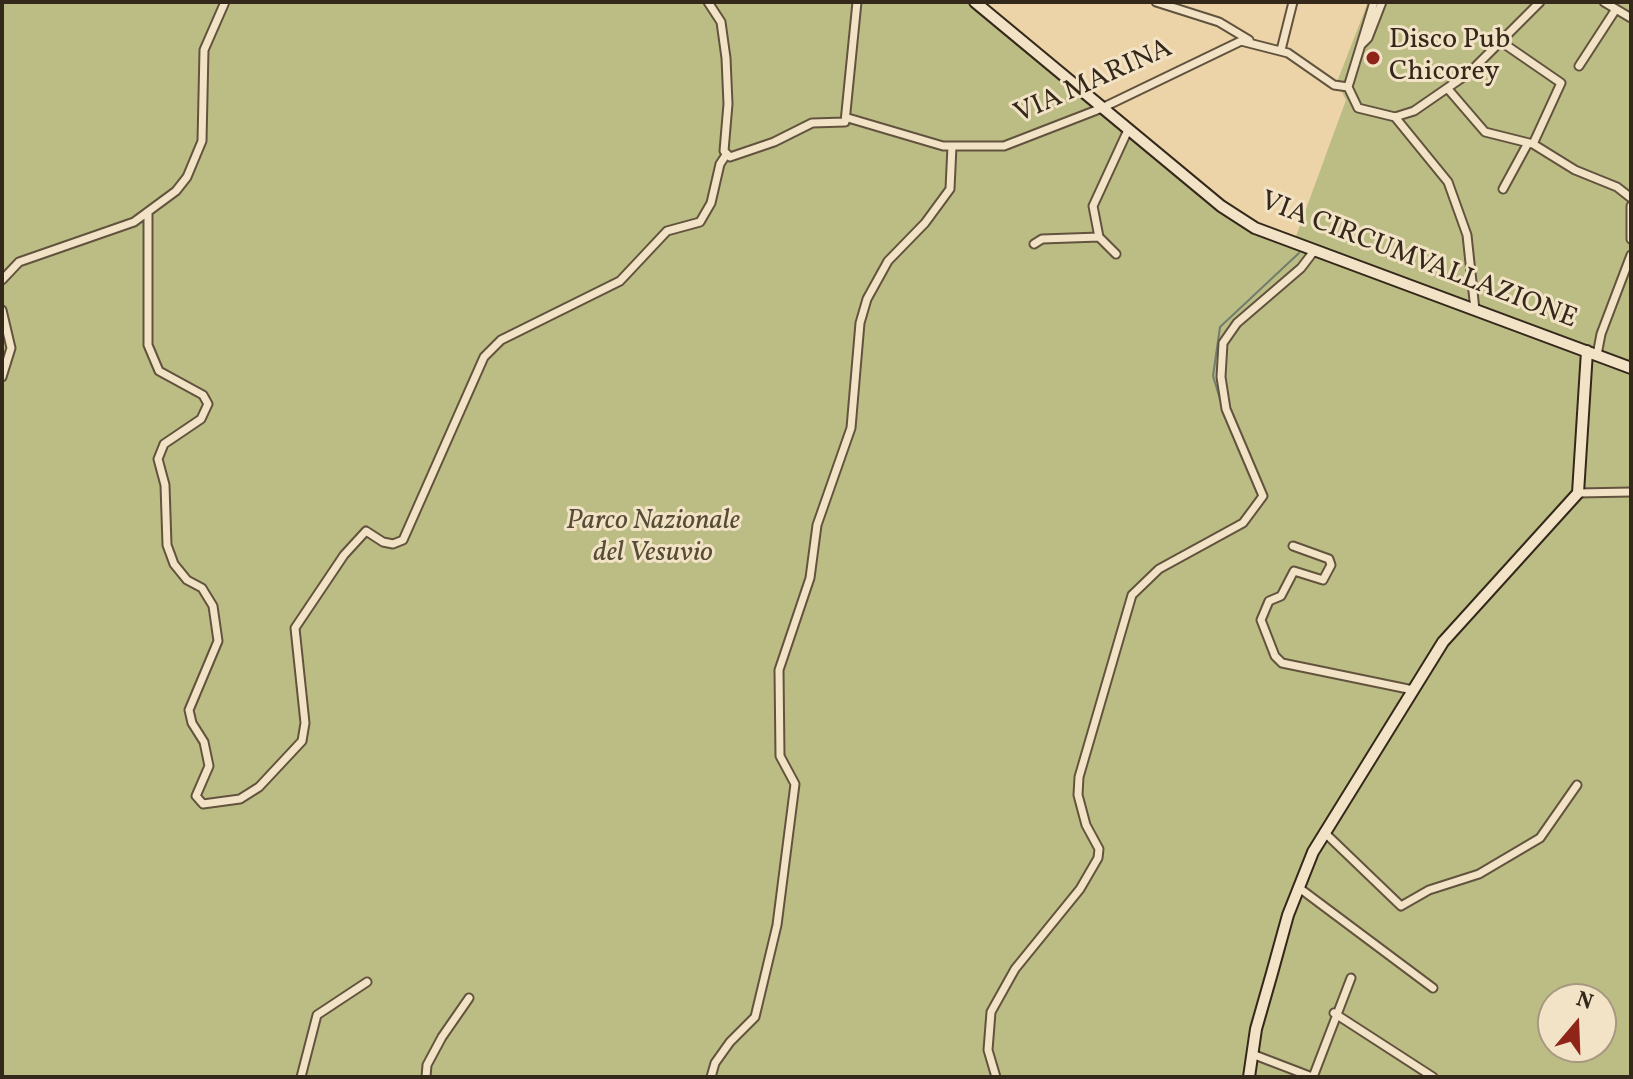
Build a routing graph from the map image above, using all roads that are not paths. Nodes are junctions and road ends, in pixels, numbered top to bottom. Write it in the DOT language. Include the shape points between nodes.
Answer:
graph roads {
  1 [pos="225,2"];
  2 [pos="708,2"];
  3 [pos="857,2"];
  4 [pos="975,2"];
  5 [pos="1156,2"];
  6 [pos="1293,2"];
  7 [pos="1374,2"];
  8 [pos="1382,2"];
  9 [pos="1540,2"];
  10 [pos="1604,2"];
  11 [pos="1616,9"];
  12 [pos="1631,18"];
  13 [pos="1249,40"];
  14 [pos="1500,41"];
  15 [pos="1361,45"];
  16 [pos="1281,50"];
  17 [pos="1579,66"];
  18 [pos="1348,87"];
  19 [pos="1448,89"];
  20 [pos="1102,108"];
  21 [pos="1395,117"];
  22 [pos="848,118"];
  23 [pos="1128,130"];
  24 [pos="1530,143"];
  25 [pos="952,146"];
  26 [pos="726,155"];
  27 [pos="1503,189"];
  28 [pos="1631,198"];
  29 [pos="1631,206"];
  30 [pos="148,214"];
  31 [pos="1099,237"];
  32 [pos="1631,239"];
  33 [pos="1034,244"];
  34 [pos="1310,250"];
  35 [pos="1116,254"];
  36 [pos="1631,255"];
  37 [pos="2,280"];
  38 [pos="2,310"];
  39 [pos="1475,310"];
  40 [pos="1592,353"];
  41 [pos="1631,368"];
  42 [pos="2,377"];
  43 [pos="1631,492"];
  44 [pos="1578,493"];
  45 [pos="1293,546"];
  46 [pos="1413,690"];
  47 [pos="1577,785"];
  48 [pos="1324,832"];
  49 [pos="1298,887"];
  50 [pos="1351,978"];
  51 [pos="367,982"];
  52 [pos="1433,988"];
  53 [pos="469,998"];
  54 [pos="1334,1013"];
  55 [pos="1252,1054"];
  56 [pos="301,1077"];
  57 [pos="426,1077"];
  58 [pos="711,1077"];
  59 [pos="996,1077"];
  60 [pos="1249,1077"];
  61 [pos="1313,1077"];
  62 [pos="1433,1077"];
  1 -- 30 [label="street" via="202,64 202,141 195,164 176,191"];
  2 -- 26 [label="street" via="721,22 726,58"];
  3 -- 22 [label="street"];
  4 -- 20 [label="street, VIA CIRCUMVALLAZIONE"];
  5 -- 13 [label="street" via="1219,22"];
  6 -- 16 [label="street"];
  7 -- 15 [label="street"];
  8 -- 15 [label="street"];
  9 -- 14 [label="street"];
  10 -- 11 [label="street"];
  11 -- 12 [label="street"];
  11 -- 17 [label="street"];
  13 -- 16 [label="street"];
  13 -- 20 [label="street, VIA MARINA" via="1230,44"];
  14 -- 19 [label="street"];
  14 -- 24 [label="street" via="1560,81"];
  15 -- 18 [label="street"];
  16 -- 18 [label="street" via="1307,62 1334,85"];
  18 -- 21 [label="street" via="1358,108"];
  19 -- 21 [label="street"];
  19 -- 24 [label="street" via="1485,132"];
  20 -- 23 [label="street, VIA CIRCUMVALLAZIONE"];
  20 -- 25 [label="street, VIA MARINA" via="1004,146"];
  21 -- 39 [label="street" via="1448,182 1467,235"];
  22 -- 25 [label="street, VIA MARINA"];
  22 -- 26 [label="street" via="840,124 812,123 753,150"];
  23 -- 31 [label="street" via="1093,206"];
  23 -- 34 [label="street, VIA CIRCUMVALLAZIONE" via="1243,222"];
  24 -- 27 [label="street"];
  24 -- 28 [label="street"];
  25 -- 58 [label="street" via="950,189 888,261 860,323 851,428 817,525 810,578 779,670 780,756 795,784 777,925 755,1017 730,1042"];
  26 -- 30 [label="street" via="700,222 667,231 620,281 501,340 484,357 403,540 383,542 366,531 295,628 305,723 302,741 259,787 240,799 203,804 196,796 209,766 189,710 218,641 213,606 202,588 174,564 167,545 165,485 158,459 164,444 201,419 208,404 203,395 159,371 148,345"];
  29 -- 32 [label="street"];
  30 -- 37 [label="street" via="19,262"];
  31 -- 33 [label="street" via="1042,239"];
  31 -- 35 [label="street"];
  34 -- 39 [label="street, VIA CIRCUMVALLAZIONE"];
  34 -- 59 [label="street" via="1301,268 1227,333 1223,343 1226,409 1263,496 1243,523 1159,569 1132,595 1079,777 1078,795 1098,858 1080,889 1015,969 991,1012 988,1050"];
  36 -- 40 [label="street"];
  38 -- 42 [label="street" via="11,348"];
  39 -- 40 [label="street, VIA CIRCUMVALLAZIONE"];
  40 -- 41 [label="street, VIA CIRCUMVALLAZIONE"];
  40 -- 44 [label="street"];
  43 -- 44 [label="street"];
  44 -- 46 [label="street" via="1458,622"];
  45 -- 46 [label="street" via="1329,559 1331,565 1323,580 1294,571 1281,596 1269,601 1261,620 1271,652 1282,663"];
  46 -- 48 [label="street"];
  47 -- 48 [label="street" via="1540,838 1479,874 1429,890 1401,906"];
  48 -- 49 [label="street"];
  49 -- 52 [label="street"];
  49 -- 55 [label="street"];
  50 -- 54 [label="street"];
  51 -- 56 [label="street" via="317,1015"];
  53 -- 57 [label="street" via="442,1037"];
  54 -- 61 [label="street"];
  54 -- 62 [label="street"];
  55 -- 60 [label="street"];
  55 -- 61 [label="street"];
}
